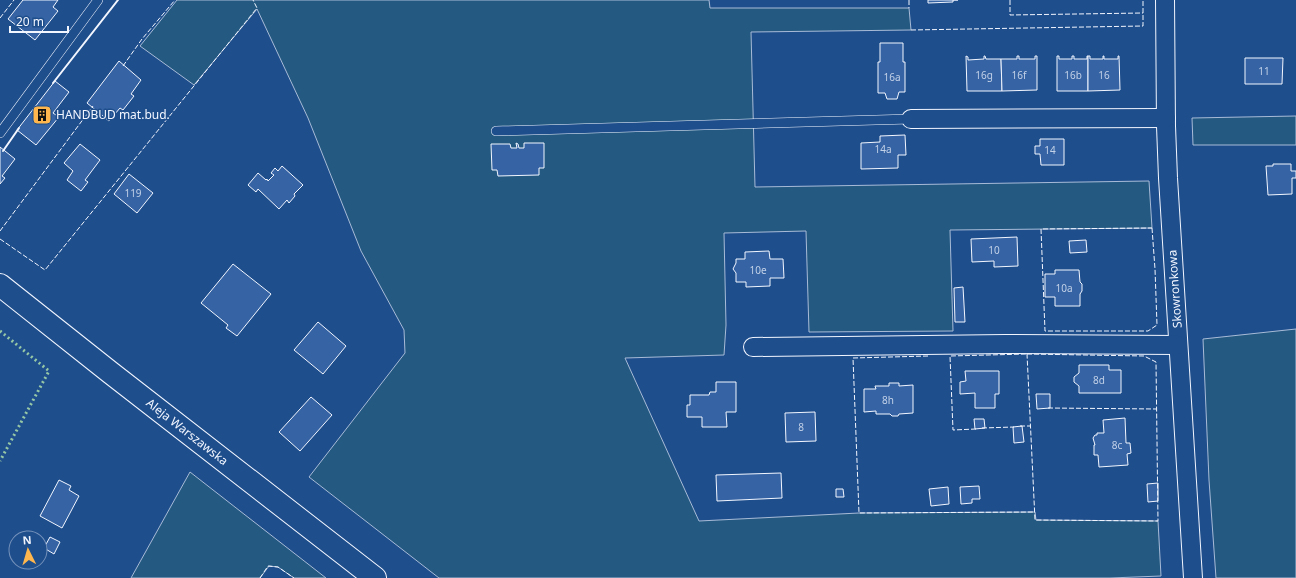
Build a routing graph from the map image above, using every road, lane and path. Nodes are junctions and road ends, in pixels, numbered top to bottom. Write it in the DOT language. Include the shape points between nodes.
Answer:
graph roads {
  1 [pos="98,0"];
  2 [pos="1165,0"];
  3 [pos="1166,118"];
  4 [pos="911,119"];
  5 [pos="496,130"];
  6 [pos="0,133"];
  7 [pos="0,285"];
  8 [pos="1178,345"];
  9 [pos="753,348"];
  10 [pos="375,578"];
  11 [pos="1193,578"];
  1 -- 6 [label="lane"];
  2 -- 3 [label="street, Skowronkowa"];
  3 -- 4 [label="street"];
  3 -- 8 [label="street, Skowronkowa"];
  4 -- 5 [label="lane"];
  7 -- 10 [label="street, Aleja Warszawska"];
  8 -- 9 [label="street" via="1005,344"];
  8 -- 11 [label="street, Skowronkowa"];
}
